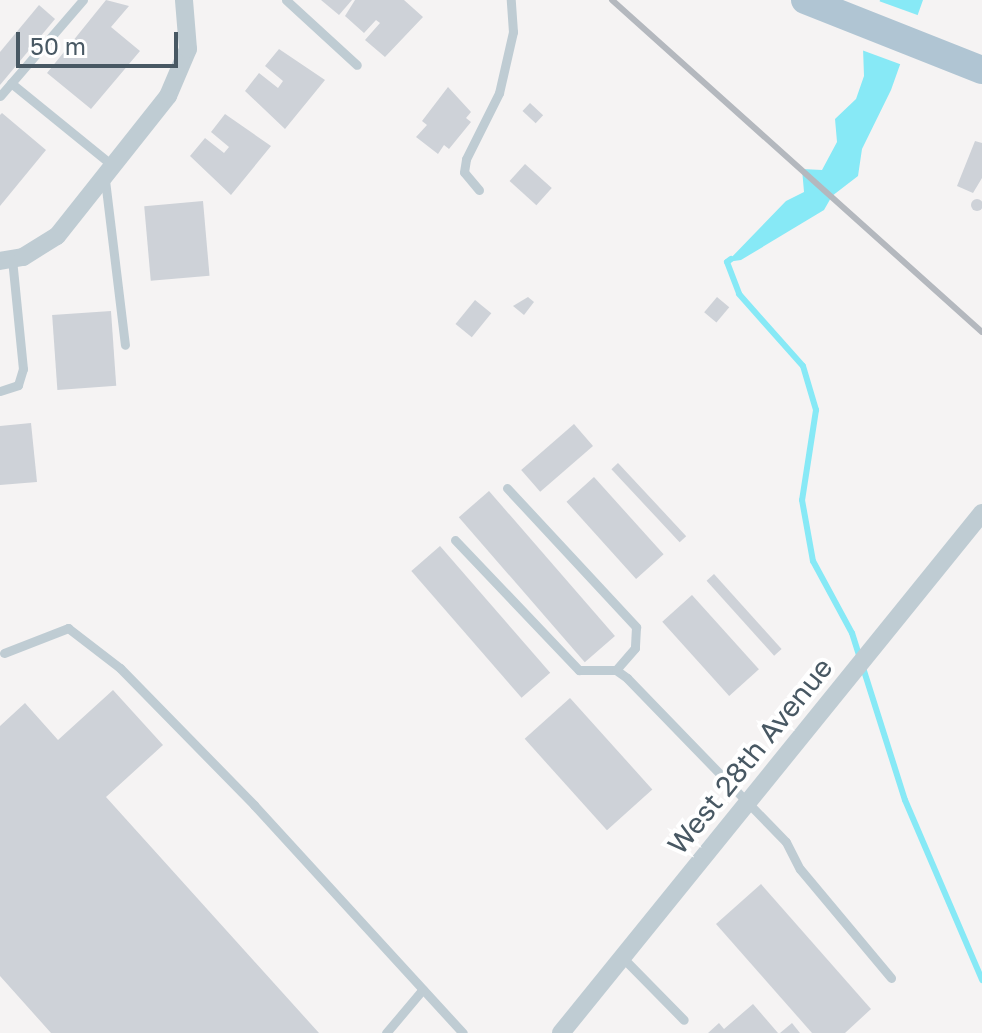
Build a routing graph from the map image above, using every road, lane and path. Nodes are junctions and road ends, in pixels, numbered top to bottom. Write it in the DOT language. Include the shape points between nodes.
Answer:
graph roads {
  1 [pos="83,0"];
  2 [pos="184,0"];
  3 [pos="286,0"];
  4 [pos="511,0"];
  5 [pos="805,0"];
  6 [pos="357,65"];
  7 [pos="982,70"];
  8 [pos="11,83"];
  9 [pos="0,96"];
  10 [pos="109,171"];
  11 [pos="479,190"];
  12 [pos="6,260"];
  13 [pos="125,345"];
  14 [pos="0,391"];
  15 [pos="507,488"];
  16 [pos="982,513"];
  17 [pos="455,540"];
  18 [pos="4,653"];
  19 [pos="616,670"];
  20 [pos="747,803"];
  21 [pos="622,957"];
  22 [pos="891,978"];
  23 [pos="423,989"];
  24 [pos="684,1020"];
  25 [pos="386,1033"];
  26 [pos="463,1033"];
  27 [pos="561,1033"];
  1 -- 8 [label="lane"];
  2 -- 10 [label="street" via="189,32 181,74"];
  3 -- 6 [label="lane"];
  4 -- 11 [label="lane" via="513,32 499,93 466,159 464,172"];
  5 -- 7 [label="main road"];
  8 -- 9 [label="lane"];
  8 -- 10 [label="lane"];
  10 -- 12 [label="street" via="57,236 41,249"];
  10 -- 13 [label="lane"];
  12 -- 14 [label="lane" via="23,369 18,385"];
  15 -- 19 [label="lane" via="636,627 635,648"];
  16 -- 20 [label="street, West 28th Avenue"];
  17 -- 19 [label="lane" via="579,670"];
  18 -- 23 [label="lane" via="68,628 120,668"];
  19 -- 20 [label="lane"];
  20 -- 21 [label="street, West 28th Avenue"];
  20 -- 22 [label="lane" via="786,842 800,869"];
  21 -- 24 [label="lane"];
  21 -- 27 [label="street, West 28th Avenue"];
  23 -- 25 [label="lane"];
  23 -- 26 [label="lane"];
}
